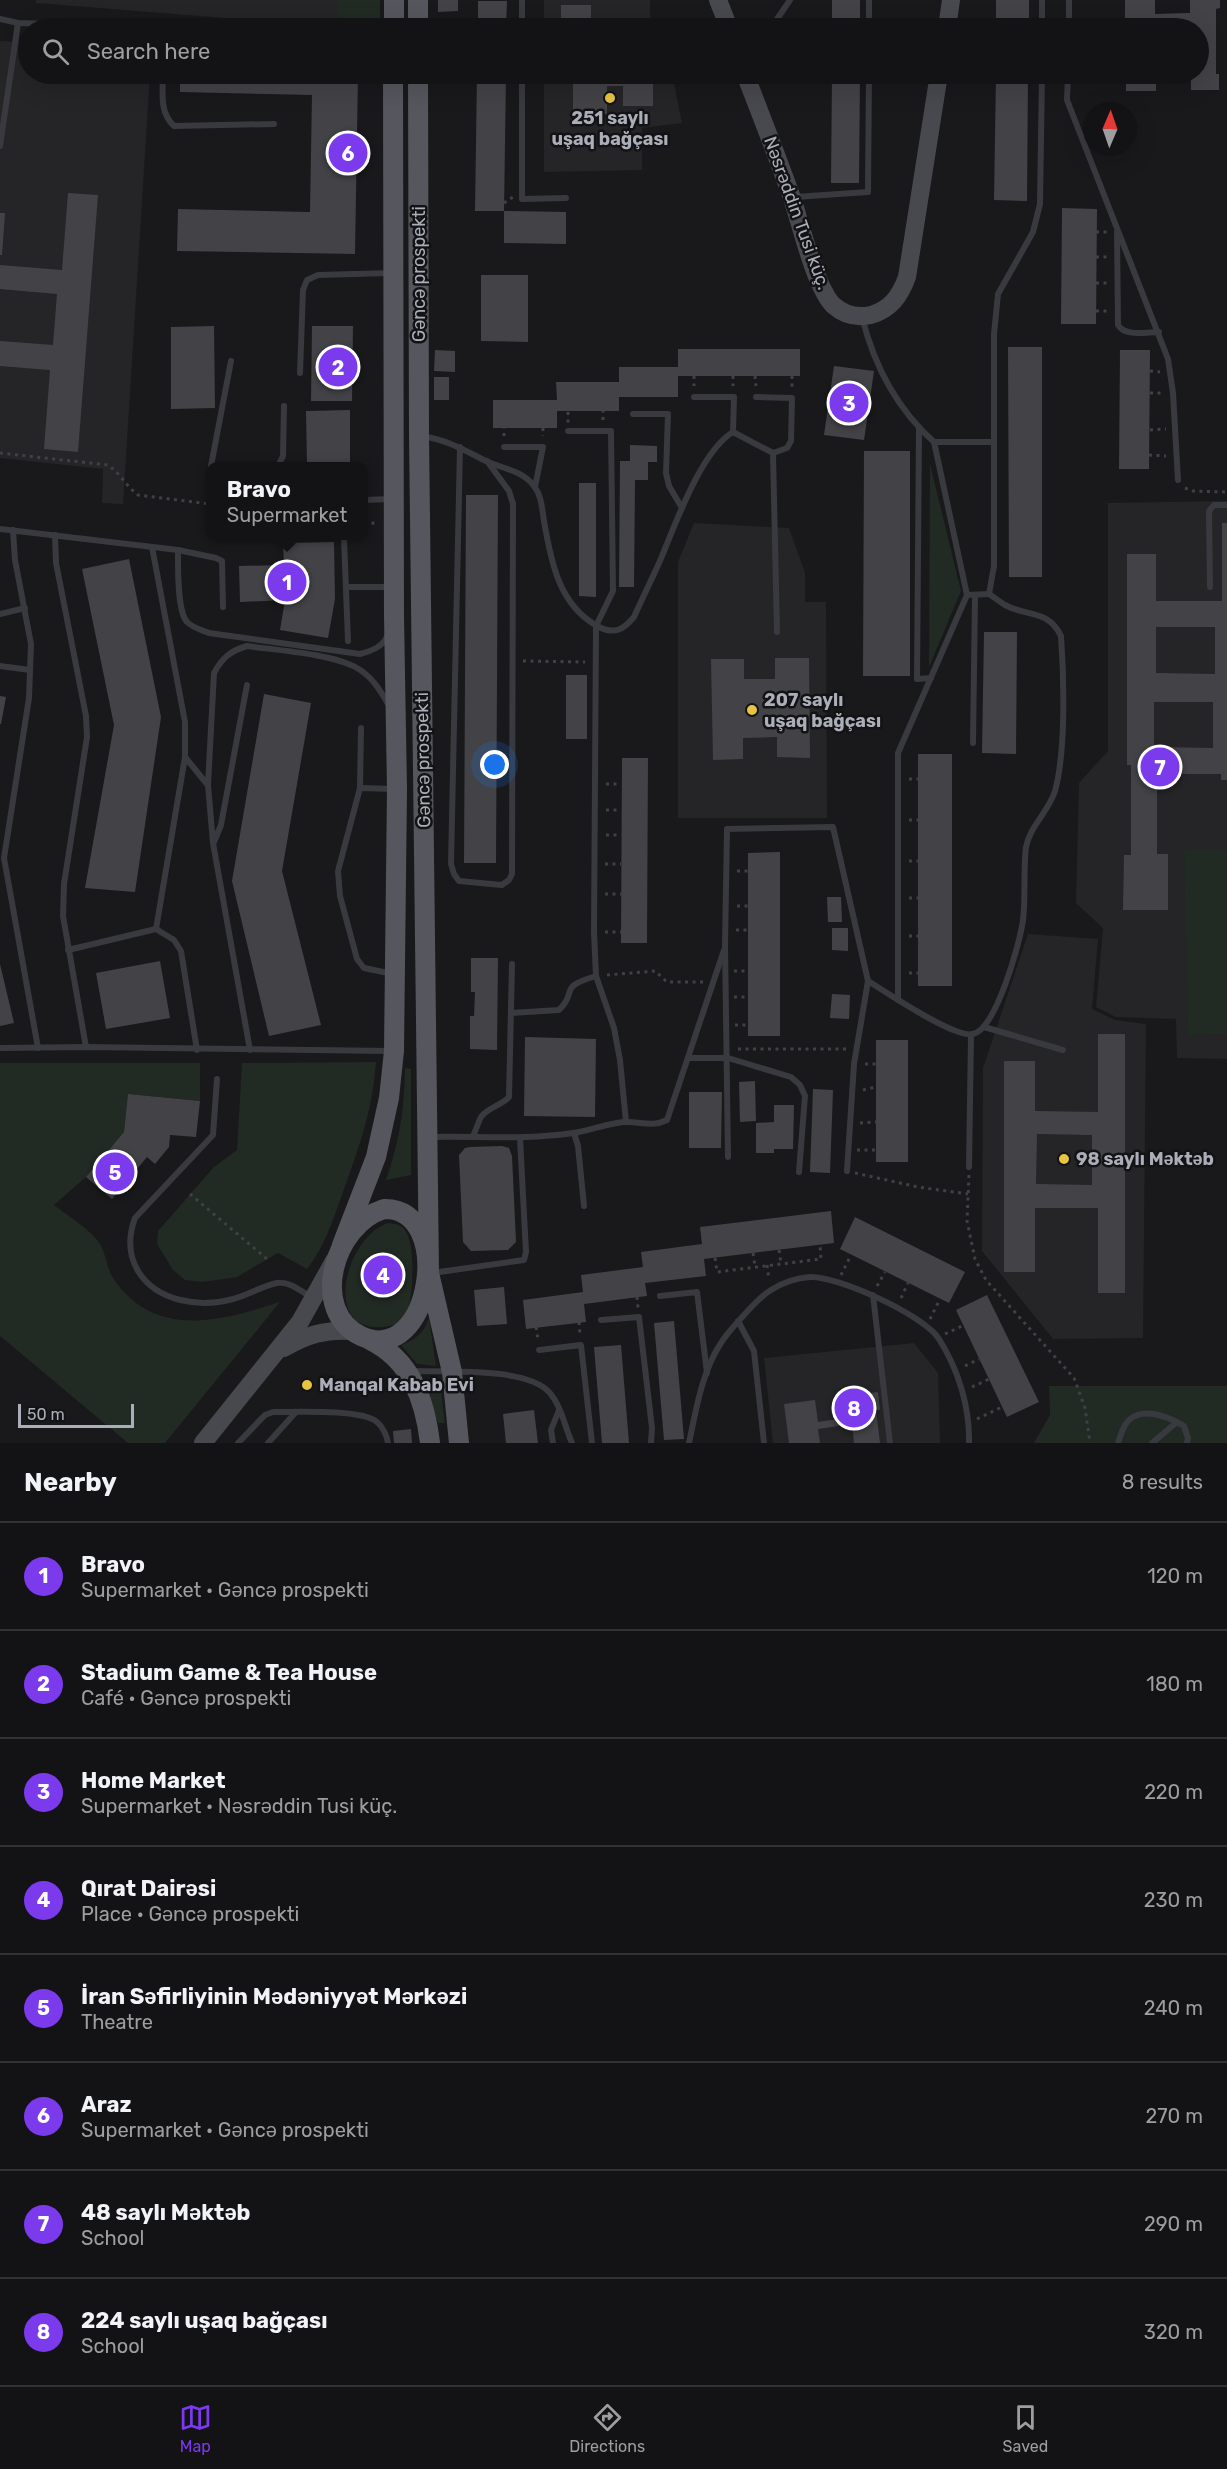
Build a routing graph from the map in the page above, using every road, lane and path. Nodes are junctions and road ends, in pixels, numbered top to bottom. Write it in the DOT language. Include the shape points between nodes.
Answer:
graph roads {
  1 [pos="394,0"];
  2 [pos="418,0"];
  3 [pos="522,0"];
  4 [pos="718,0"];
  5 [pos="790,0"];
  6 [pos="869,0"];
  7 [pos="951,0"];
  8 [pos="1042,0"];
  9 [pos="1069,0"];
  10 [pos="394,18"];
  11 [pos="418,18"];
  12 [pos="522,18"];
  13 [pos="725,18"];
  14 [pos="778,18"];
  15 [pos="869,18"];
  16 [pos="948,18"];
  17 [pos="1042,18"];
  18 [pos="1069,18"];
  19 [pos="0,19"];
  20 [pos="18,23"];
  21 [pos="164,84"];
  22 [pos="393,84"];
  23 [pos="418,84"];
  24 [pos="522,84"];
  25 [pos="749,84"];
  26 [pos="869,84"];
  27 [pos="937,84"];
  28 [pos="1042,84"];
  29 [pos="1068,84"];
  30 [pos="274,124"];
  31 [pos="0,146"];
  32 [pos="791,197"];
  33 [pos="566,198"];
  34 [pos="1117,226"];
  35 [pos="392,273"];
  36 [pos="862,317"];
  37 [pos="1159,332"];
  38 [pos="231,361"];
  39 [pos="300,373"];
  40 [pos="694,397"];
  41 [pos="756,397"];
  42 [pos="284,406"];
  43 [pos="633,414"];
  44 [pos="919,429"];
  45 [pos="568,431"];
  46 [pos="734,432"];
  47 [pos="419,435"];
  48 [pos="934,442"];
  49 [pos="994,442"];
  50 [pos="460,447"];
  51 [pos="504,447"];
  52 [pos="0,453"];
  53 [pos="773,453"];
  54 [pos="1149,455"];
  55 [pos="1177,456"];
  56 [pos="487,461"];
  57 [pos="212,462"];
  58 [pos="280,462"];
  59 [pos="1178,480"];
  60 [pos="535,487"];
  61 [pos="1227,492"];
  62 [pos="394,499"];
  63 [pos="368,500"];
  64 [pos="206,504"];
  65 [pos="1227,506"];
  66 [pos="682,508"];
  67 [pos="375,523"];
  68 [pos="368,524"];
  69 [pos="0,529"];
  70 [pos="13,530"];
  71 [pos="55,535"];
  72 [pos="344,540"];
  73 [pos="152,547"];
  74 [pos="177,550"];
  75 [pos="347,587"];
  76 [pos="394,587"];
  77 [pos="1209,587"];
  78 [pos="989,594"];
  79 [pos="967,595"];
  80 [pos="975,595"];
  81 [pos="223,607"];
  82 [pos="25,608"];
  83 [pos="0,614"];
  84 [pos="394,616"];
  85 [pos="596,626"];
  86 [pos="777,632"];
  87 [pos="348,641"];
  88 [pos="512,660"];
  89 [pos="596,662"];
  90 [pos="0,666"];
  91 [pos="30,670"];
  92 [pos="931,678"];
  93 [pos="247,685"];
  94 [pos="395,716"];
  95 [pos="361,728"];
  96 [pos="973,743"];
  97 [pos="185,758"];
  98 [pos="595,784"];
  99 [pos="621,784"];
  100 [pos="208,785"];
  101 [pos="360,788"];
  102 [pos="397,789"];
  103 [pos="595,810"];
  104 [pos="621,810"];
  105 [pos="595,835"];
  106 [pos="621,835"];
  107 [pos="213,843"];
  108 [pos="595,864"];
  109 [pos="621,864"];
  110 [pos="594,894"];
  111 [pos="621,894"];
  112 [pos="156,929"];
  113 [pos="594,932"];
  114 [pos="621,933"];
  115 [pos="725,945"];
  116 [pos="68,950"];
  117 [pos="512,964"];
  118 [pos="396,974"];
  119 [pos="596,976"];
  120 [pos="868,981"];
  121 [pos="713,982"];
  122 [pos="898,1000"];
  123 [pos="511,1013"];
  124 [pos="984,1027"];
  125 [pos="971,1035"];
  126 [pos="86,1047"];
  127 [pos="0,1048"];
  128 [pos="38,1048"];
  129 [pos="728,1049"];
  130 [pos="857,1049"];
  131 [pos="197,1050"];
  132 [pos="250,1050"];
  133 [pos="1063,1050"];
  134 [pos="394,1051"];
  135 [pos="688,1058"];
  136 [pos="728,1058"];
  137 [pos="217,1079"];
  138 [pos="626,1122"];
  139 [pos="876,1122"];
  140 [pos="849,1123"];
  141 [pos="574,1133"];
  142 [pos="473,1136"];
  143 [pos="427,1137"];
  144 [pos="520,1138"];
  145 [pos="876,1150"];
  146 [pos="848,1151"];
  147 [pos="728,1157"];
  148 [pos="969,1167"];
  149 [pos="848,1171"];
  150 [pos="799,1172"];
  151 [pos="190,1194"];
  152 [pos="968,1194"];
  153 [pos="584,1206"];
  154 [pos="820,1245"];
  155 [pos="779,1250"];
  156 [pos="339,1251"];
  157 [pos="753,1253"];
  158 [pos="851,1255"];
  159 [pos="715,1258"];
  160 [pos="267,1259"];
  161 [pos="781,1264"];
  162 [pos="755,1267"];
  163 [pos="885,1272"];
  164 [pos="429,1273"];
  165 [pos="837,1281"];
  166 [pos="908,1283"];
  167 [pos="873,1295"];
  168 [pos="660,1296"];
  169 [pos="314,1298"];
  170 [pos="940,1299"];
  171 [pos="896,1307"];
  172 [pos="602,1320"];
  173 [pos="738,1321"];
  174 [pos="963,1325"];
  175 [pos="926,1327"];
  176 [pos="358,1334"];
  177 [pos="938,1337"];
  178 [pos="539,1350"];
  179 [pos="277,1352"];
  180 [pos="980,1359"];
  181 [pos="407,1370"];
  182 [pos="955,1370"];
  183 [pos="452,1372"];
  184 [pos="707,1374"];
  185 [pos="989,1379"];
  186 [pos="962,1392"];
  187 [pos="1002,1407"];
  188 [pos="559,1410"];
  189 [pos="296,1412"];
  190 [pos="970,1422"];
  191 [pos="1177,1422"];
  192 [pos="203,1443"];
  193 [pos="238,1443"];
  194 [pos="268,1443"];
  195 [pos="388,1443"];
  196 [pos="430,1443"];
  197 [pos="459,1443"];
  198 [pos="553,1443"];
  199 [pos="572,1443"];
  200 [pos="592,1443"];
  201 [pos="651,1443"];
  202 [pos="690,1443"];
  203 [pos="764,1443"];
  204 [pos="890,1443"];
  205 [pos="969,1443"];
  206 [pos="1090,1443"];
  207 [pos="1118,1443"];
  208 [pos="1152,1443"];
  209 [pos="1187,1443"];
  1 -- 10 [label="main road"];
  2 -- 11 [label="main road"];
  3 -- 12 [label="lane"];
  4 -- 13 [label="street"];
  5 -- 14 [label="lane"];
  6 -- 15 [label="lane"];
  7 -- 16 [label="street"];
  8 -- 17 [label="lane"];
  9 -- 18 [label="lane"];
  19 -- 20 [label="lane"];
  20 -- 31 [label="lane"];
  21 -- 30 [label="lane" via="163,108 174,126"];
  22 -- 35 [label="main road, Gəncə prospekti"];
  23 -- 47 [label="main road, Gəncə prospekti"];
  24 -- 33 [label="lane" via="522,199"];
  25 -- 32 [label="street, Nəsrəddin Tusi küç."];
  26 -- 32 [label="lane" via="868,192"];
  27 -- 36 [label="street" via="907,277 900,295 890,306"];
  28 -- 49 [label="lane" via="1041,204 1033,232 998,294"];
  29 -- 34 [label="lane" via="1067,100"];
  32 -- 36 [label="street, Nəsrəddin Tusi küç." via="822,288 832,304 845,314"];
  34 -- 37 [label="lane"];
  34 -- 37 [label="lane" via="1118,325 1126,332"];
  35 -- 39 [label="lane" via="318,275 307,280 303,290"];
  35 -- 62 [label="main road, Gəncə prospekti"];
  36 -- 44 [label="lane" via="888,388"];
  37 -- 55 [label="lane" via="1171,372"];
  38 -- 57 [label="lane"];
  40 -- 46 [label="lane" via="734,397"];
  41 -- 53 [label="lane" via="792,398 791,441 787,448"];
  42 -- 58 [label="lane"];
  43 -- 66 [label="lane" via="668,414 666,473"];
  44 -- 48 [label="lane"];
  44 -- 92 [label="lane" via="917,679"];
  45 -- 85 [label="lane" via="611,431 613,591"];
  46 -- 53 [label="lane"];
  46 -- 66 [label="lane" via="711,453"];
  47 -- 50 [label="lane"];
  47 -- 143 [label="main road, Gəncə prospekti"];
  48 -- 49 [label="lane"];
  48 -- 79 [label="lane"];
  49 -- 78 [label="lane" via="994,566"];
  50 -- 56 [label="lane"];
  50 -- 88 [label="lane" via="451,864 459,881 502,885 512,874"];
  51 -- 60 [label="lane" via="543,447"];
  52 -- 64 [label="path" via="108,465 138,495"];
  53 -- 86 [label="lane"];
  54 -- 55 [label="path"];
  55 -- 59 [label="lane"];
  56 -- 60 [label="lane" via="521,474"];
  56 -- 88 [label="lane" via="509,491 513,504"];
  59 -- 61 [label="path" via="1193,491"];
  60 -- 85 [label="lane" via="541,500 550,561 564,594"];
  62 -- 63 [label="lane"];
  62 -- 76 [label="main road, Gəncə prospekti"];
  65 -- 77 [label="lane" via="1214,506 1209,511"];
  66 -- 85 [label="lane" via="634,617 624,629 606,631"];
  67 -- 68 [label="path"];
  69 -- 70 [label="lane"];
  70 -- 71 [label="lane"];
  70 -- 82 [label="lane"];
  71 -- 73 [label="lane"];
  71 -- 116 [label="lane" via="56,564 87,736 64,884"];
  72 -- 75 [label="lane"];
  73 -- 74 [label="lane"];
  73 -- 97 [label="lane" via="185,722"];
  74 -- 81 [label="lane" via="222,561"];
  74 -- 84 [label="lane" via="185,620 209,633 360,654 373,651 385,640"];
  75 -- 76 [label="lane"];
  75 -- 87 [label="lane"];
  76 -- 84 [label="main road, Gəncə prospekti"];
  78 -- 80 [label="lane"];
  78 -- 124 [label="lane" via="1006,606 1043,616 1055,624 1060,636 1062,717 1054,793 1026,847 1023,921 1018,941 1008,977"];
  79 -- 80 [label="lane"];
  79 -- 92 [label="lane"];
  80 -- 96 [label="lane"];
  82 -- 83 [label="lane"];
  82 -- 91 [label="lane" via="31,644"];
  84 -- 94 [label="main road, Gəncə prospekti"];
  85 -- 89 [label="lane"];
  88 -- 89 [label="path"];
  89 -- 98 [label="lane"];
  90 -- 91 [label="lane"];
  91 -- 128 [label="lane" via="3,858"];
  92 -- 122 [label="lane" via="898,753"];
  93 -- 107 [label="lane" via="221,825"];
  94 -- 100 [label="lane" via="375,683 357,667 338,660 270,649 247,646 233,650 220,660 214,673"];
  94 -- 102 [label="main road, Gəncə prospekti"];
  95 -- 101 [label="lane"];
  97 -- 100 [label="lane"];
  97 -- 112 [label="lane"];
  98 -- 99 [label="path"];
  98 -- 103 [label="lane"];
  100 -- 107 [label="lane"];
  101 -- 102 [label="lane"];
  101 -- 118 [label="lane" via="338,871 340,896 357,959 364,968"];
  102 -- 118 [label="main road, Gəncə prospekti"];
  103 -- 104 [label="path"];
  103 -- 105 [label="lane"];
  105 -- 106 [label="path"];
  105 -- 108 [label="lane"];
  107 -- 132 [label="lane"];
  108 -- 109 [label="path"];
  108 -- 110 [label="lane"];
  110 -- 111 [label="path"];
  110 -- 113 [label="lane"];
  112 -- 116 [label="lane"];
  112 -- 131 [label="lane" via="174,940 182,951"];
  113 -- 114 [label="path"];
  113 -- 119 [label="lane"];
  115 -- 120 [label="lane" via="727,829 833,827"];
  115 -- 121 [label="lane"];
  115 -- 129 [label="lane"];
  116 -- 126 [label="lane"];
  117 -- 123 [label="lane"];
  118 -- 134 [label="main road, Gəncə prospekti"];
  119 -- 121 [label="path" via="655,971 667,982"];
  119 -- 123 [label="lane" via="574,983 568,990 566,1004 559,1010"];
  119 -- 138 [label="lane" via="614,1028"];
  120 -- 122 [label="lane"];
  120 -- 130 [label="lane"];
  121 -- 135 [label="lane"];
  122 -- 125 [label="lane" via="953,1030"];
  123 -- 142 [label="lane" via="509,1097 482,1117"];
  124 -- 125 [label="lane"];
  124 -- 133 [label="lane"];
  125 -- 148 [label="lane"];
  126 -- 128 [label="lane"];
  126 -- 131 [label="lane"];
  127 -- 128 [label="lane"];
  129 -- 130 [label="path"];
  129 -- 136 [label="lane"];
  130 -- 140 [label="lane"];
  131 -- 132 [label="lane"];
  132 -- 134 [label="lane"];
  134 -- 156 [label="main road, Gəncə prospekti" via="376,1157"];
  135 -- 136 [label="lane"];
  135 -- 138 [label="lane" via="668,1120 651,1125"];
  136 -- 147 [label="lane"];
  136 -- 150 [label="lane" via="791,1077 800,1085 805,1096"];
  137 -- 169 [label="lane" via="213,1135 135,1218 130,1230 130,1257 144,1281 165,1295 188,1302 232,1300 277,1283 293,1286"];
  138 -- 141 [label="lane"];
  139 -- 140 [label="path"];
  140 -- 146 [label="lane"];
  141 -- 144 [label="lane"];
  141 -- 153 [label="lane"];
  142 -- 143 [label="lane"];
  142 -- 144 [label="lane"];
  143 -- 164 [label="main road, Gəncə prospekti"];
  144 -- 164 [label="lane" via="524,1260"];
  145 -- 146 [label="path"];
  146 -- 149 [label="lane"];
  148 -- 152 [label="path"];
  149 -- 152 [label="path"];
  151 -- 160 [label="path"];
  152 -- 206 [label="path" via="967,1221 975,1258 986,1280 1074,1378 1085,1408"];
  154 -- 161 [label="path" via="821,1258"];
  155 -- 161 [label="path"];
  156 -- 164 [label="main road" via="363,1219 384,1209 401,1210 421,1233"];
  156 -- 169 [label="street"];
  156 -- 176 [label="main road" via="333,1276 335,1300 340,1318"];
  157 -- 162 [label="path"];
  158 -- 165 [label="path"];
  159 -- 162 [label="path" via="717,1272"];
  161 -- 162 [label="path"];
  163 -- 167 [label="path"];
  164 -- 176 [label="main road" via="420,1306 409,1326 387,1340"];
  164 -- 183 [label="main road, Gəncə prospekti"];
  165 -- 167 [label="lane"];
  165 -- 173 [label="lane" via="810,1277 789,1281 770,1290"];
  166 -- 171 [label="path"];
  167 -- 171 [label="lane"];
  167 -- 204 [label="lane"];
  168 -- 184 [label="lane" via="697,1292"];
  169 -- 179 [label="street"];
  170 -- 175 [label="path"];
  171 -- 175 [label="lane"];
  172 -- 201 [label="lane" via="639,1317"];
  173 -- 184 [label="lane" via="720,1344"];
  173 -- 203 [label="lane" via="754,1351"];
  174 -- 177 [label="path"];
  175 -- 177 [label="lane"];
  176 -- 179 [label="street" via="335,1330 313,1333"];
  176 -- 181 [label="main road" via="391,1352"];
  177 -- 182 [label="lane"];
  178 -- 200 [label="lane" via="581,1345"];
  179 -- 192 [label="street"];
  180 -- 182 [label="path"];
  181 -- 183 [label="lane"];
  181 -- 196 [label="main road" via="422,1399"];
  182 -- 186 [label="lane"];
  183 -- 188 [label="lane" via="517,1376 534,1381 549,1392"];
  183 -- 197 [label="main road, Gəncə prospekti"];
  184 -- 202 [label="lane"];
  185 -- 186 [label="path"];
  186 -- 190 [label="lane"];
  187 -- 190 [label="path"];
  188 -- 198 [label="lane" via="551,1430"];
  188 -- 199 [label="lane"];
  189 -- 193 [label="lane" via="265,1415"];
  189 -- 194 [label="lane"];
  189 -- 195 [label="lane" via="360,1414 377,1421"];
  190 -- 205 [label="lane"];
  191 -- 207 [label="lane" via="1151,1414 1133,1417"];
  191 -- 208 [label="lane"];
  191 -- 209 [label="lane" via="1184,1426"];
}
